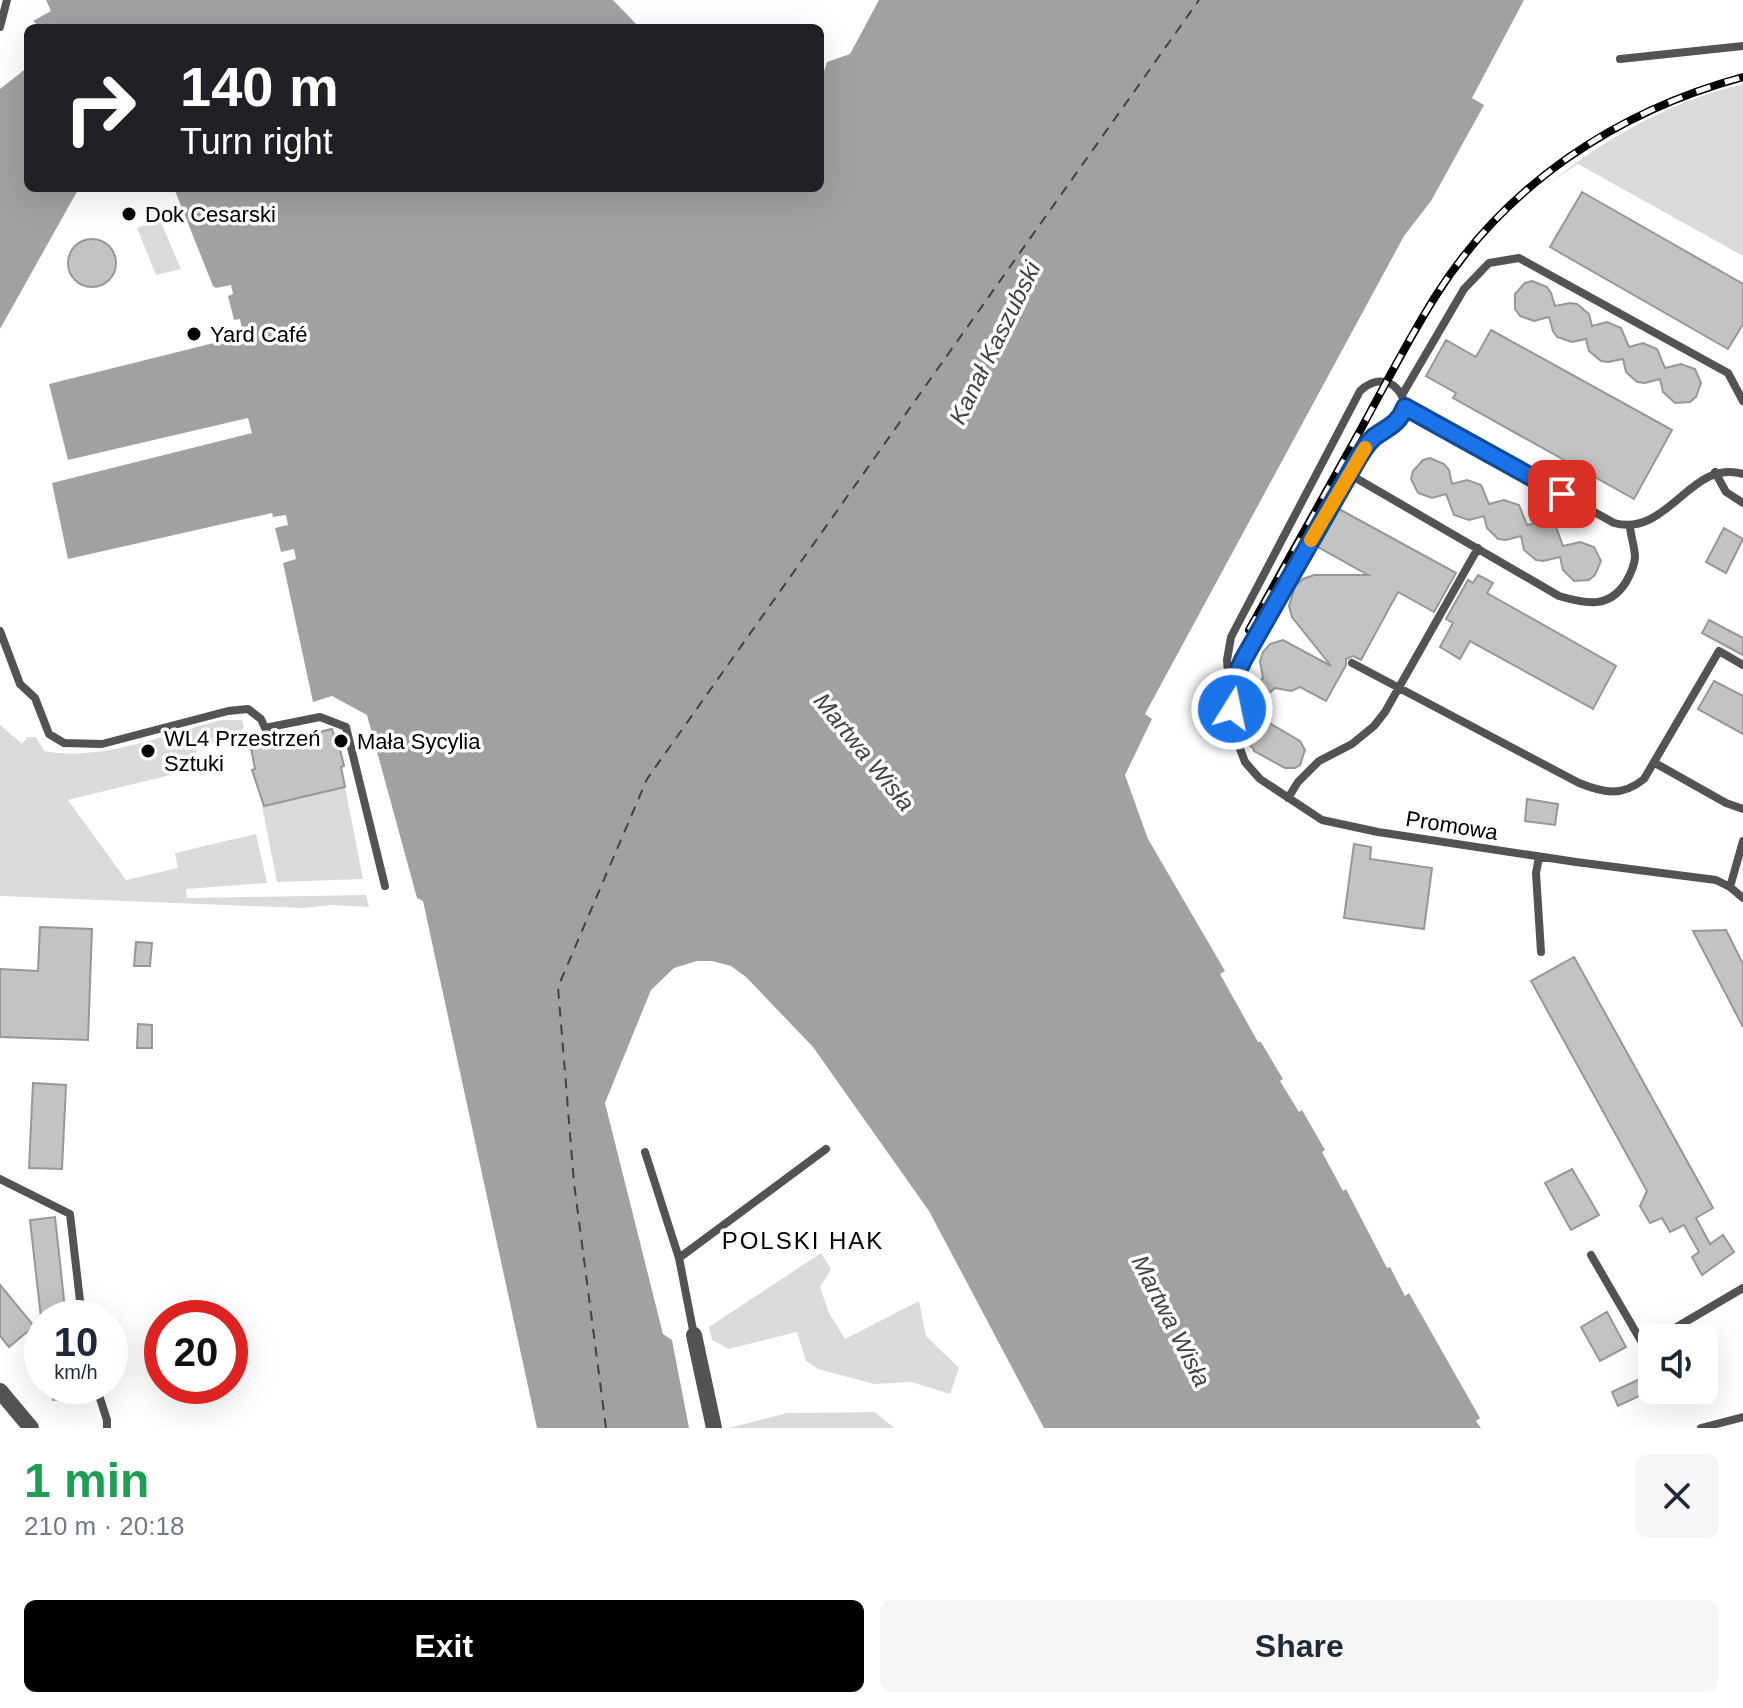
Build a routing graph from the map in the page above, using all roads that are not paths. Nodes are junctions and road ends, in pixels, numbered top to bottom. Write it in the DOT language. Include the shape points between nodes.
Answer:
graph roads {
  1 [pos="6,3"];
  2 [pos="0,27"];
  3 [pos="1743,46"];
  4 [pos="1620,59"];
  5 [pos="1402,395"];
  6 [pos="1743,401"];
  7 [pos="1405,407"];
  8 [pos="1715,472"];
  9 [pos="1349,474"];
  10 [pos="1743,474"];
  11 [pos="1743,503"];
  12 [pos="1630,527"];
  13 [pos="1478,548"];
  14 [pos="0,631"];
  15 [pos="1352,663"];
  16 [pos="1743,665"];
  17 [pos="1231,687"];
  18 [pos="1398,688"];
  19 [pos="1655,763"];
  20 [pos="1288,798"];
  21 [pos="1743,809"];
  22 [pos="1743,841"];
  23 [pos="1539,857"];
  24 [pos="385,886"];
  25 [pos="1730,887"];
  26 [pos="1743,898"];
  27 [pos="1541,952"];
  28 [pos="826,1149"];
  29 [pos="645,1152"];
  30 [pos="0,1179"];
  31 [pos="1591,1255"];
  32 [pos="679,1258"];
  33 [pos="1743,1288"];
  34 [pos="80,1300"];
  35 [pos="1682,1324"];
  36 [pos="694,1335"];
  37 [pos="1638,1336"];
  38 [pos="0,1391"];
  39 [pos="102,1404"];
  40 [pos="1743,1417"];
  41 [pos="31,1428"];
  42 [pos="107,1428"];
  43 [pos="714,1428"];
  44 [pos="1701,1428"];
  1 -- 2 [label="lane"];
  3 -- 4 [label="lane"];
  5 -- 6 [label="lane" via="1464,289 1489,263 1519,258 1728,373"];
  5 -- 7 [label="lane"];
  5 -- 17 [label="lane, Promowa" via="1380,379 1360,391 1239,618 1227,660"];
  7 -- 9 [label="lane" via="1401,419 1362,451"];
  7 -- 12 [label="lane"];
  8 -- 10 [label="lane"];
  8 -- 11 [label="lane" via="1726,492"];
  8 -- 12 [label="lane" via="1649,521"];
  9 -- 13 [label="lane"];
  9 -- 17 [label="lane"];
  12 -- 13 [label="lane" via="1635,560 1620,591 1604,602 1585,604 1559,596"];
  13 -- 18 [label="lane"];
  14 -- 24 [label="lane" via="20,684 35,698 49,734 64,743 102,744 248,709 265,728 320,717 346,727"];
  15 -- 18 [label="lane"];
  16 -- 19 [label="lane" via="1719,651"];
  17 -- 20 [label="lane, Promowa" via="1233,730 1245,762"];
  18 -- 19 [label="lane" via="1599,791 1633,788"];
  18 -- 20 [label="lane" via="1374,726 1319,761"];
  19 -- 21 [label="lane"];
  20 -- 23 [label="lane, Promowa" via="1322,820 1342,825"];
  22 -- 25 [label="lane"];
  23 -- 25 [label="lane, Promowa" via="1716,880"];
  23 -- 27 [label="lane"];
  25 -- 26 [label="lane, Promowa"];
  28 -- 32 [label="lane"];
  29 -- 32 [label="lane"];
  30 -- 34 [label="lane" via="70,1214"];
  31 -- 37 [label="lane"];
  32 -- 36 [label="lane"];
  33 -- 35 [label="lane"];
  36 -- 43 [label="street"];
  38 -- 41 [label="street"];
  39 -- 42 [label="lane"];
  40 -- 44 [label="lane"];
}
